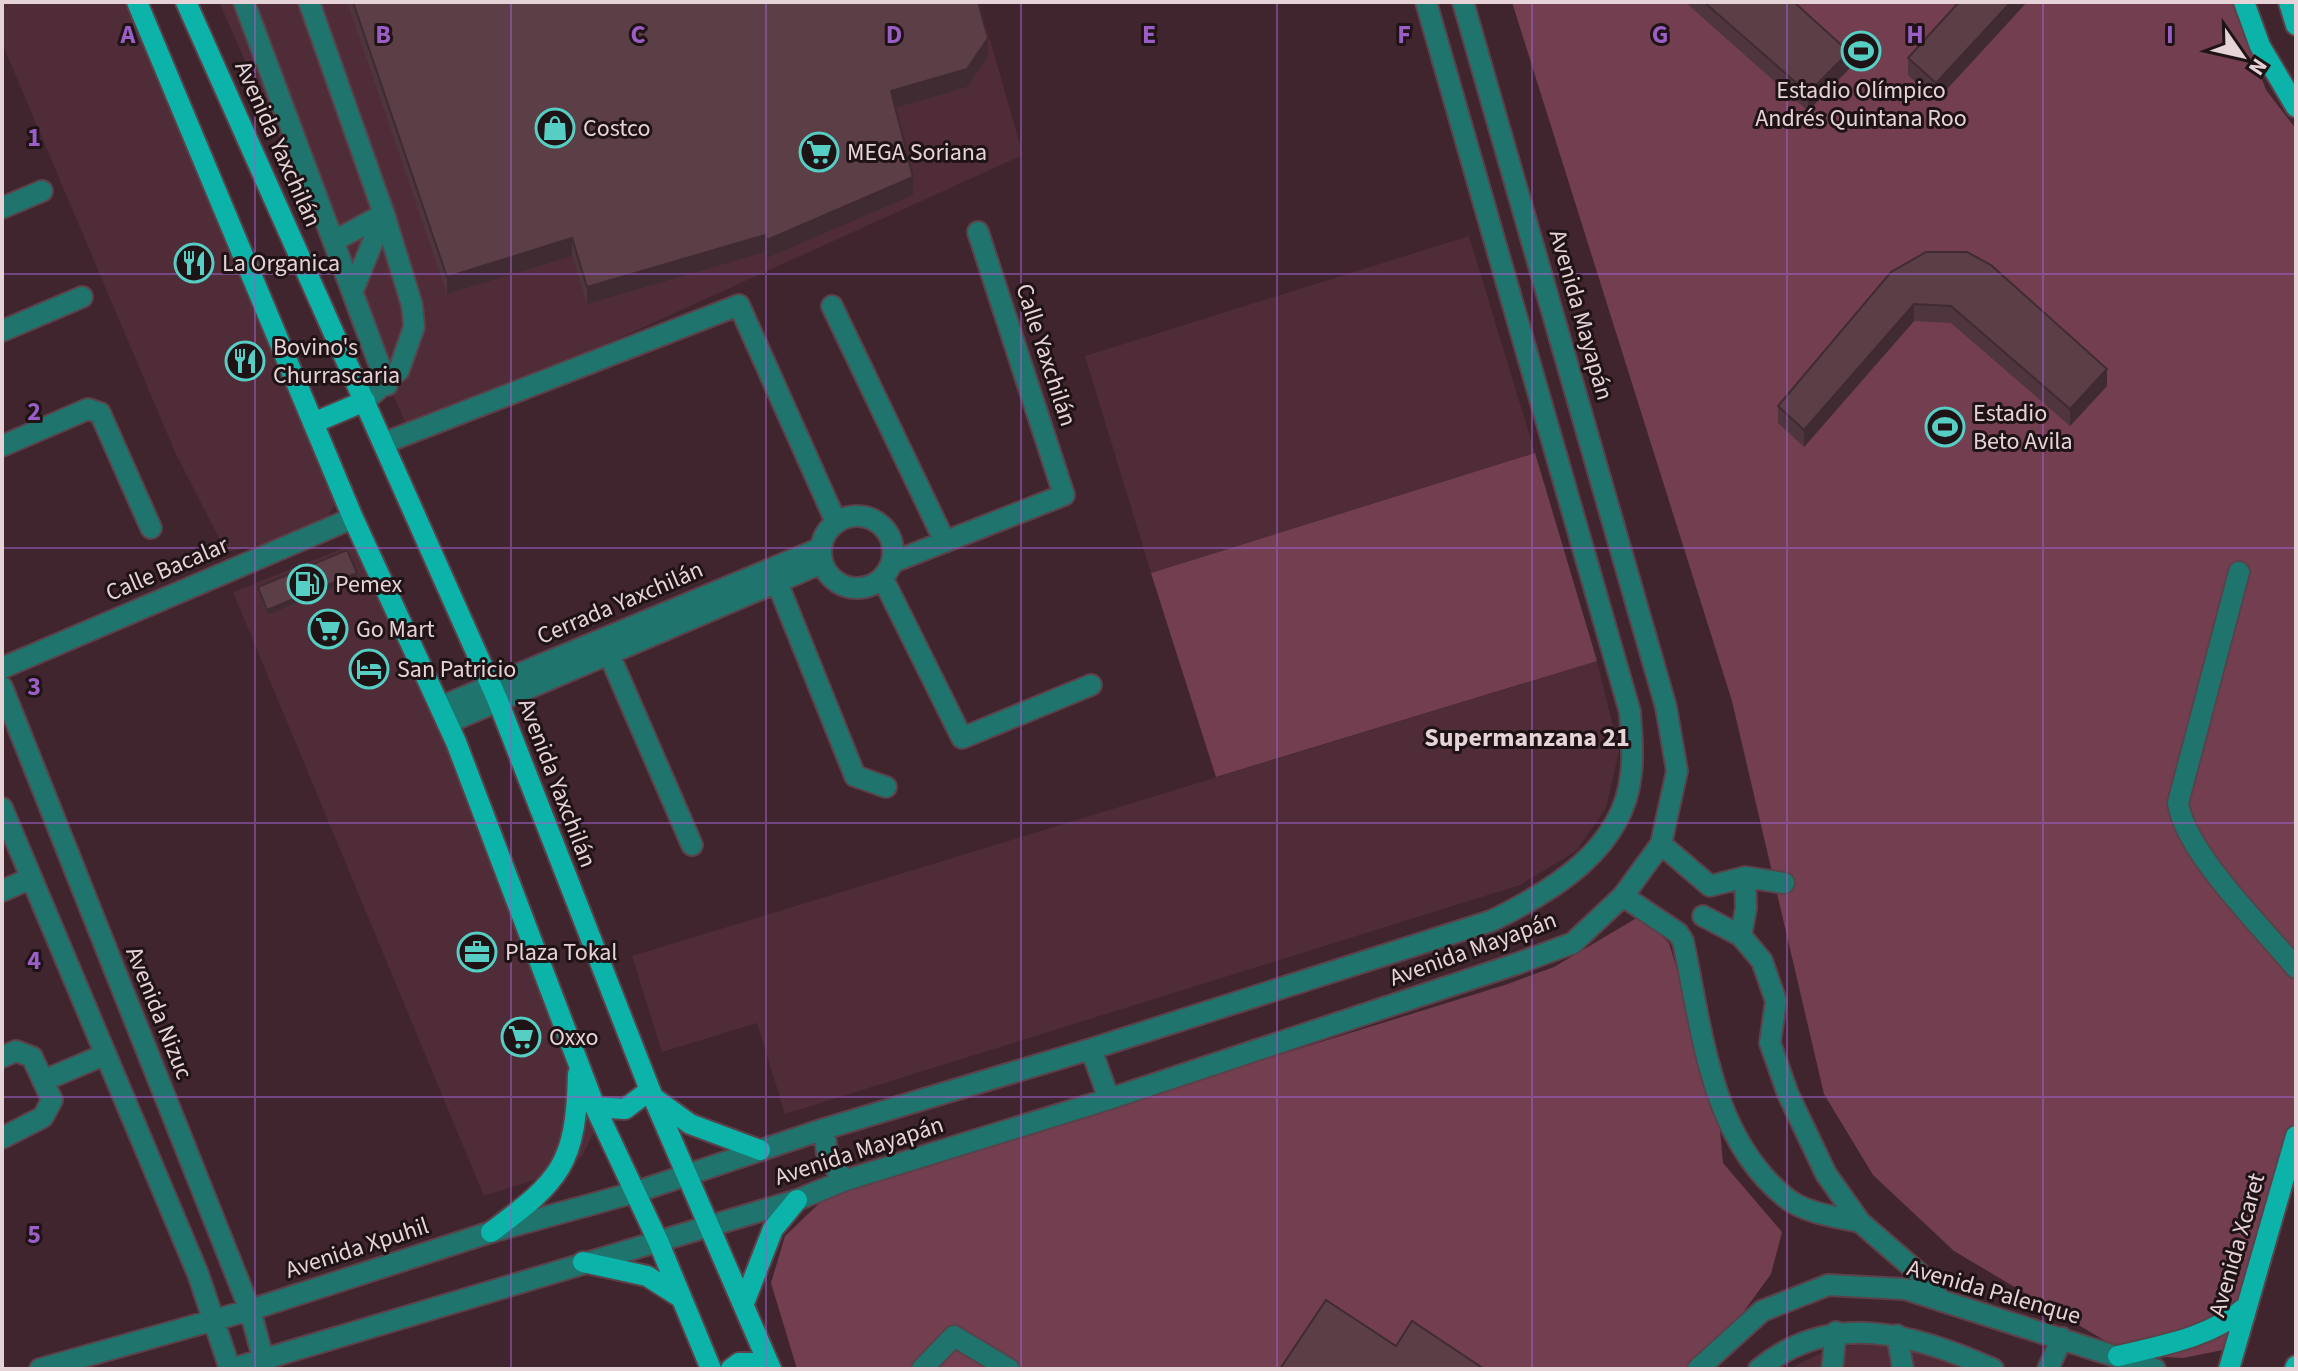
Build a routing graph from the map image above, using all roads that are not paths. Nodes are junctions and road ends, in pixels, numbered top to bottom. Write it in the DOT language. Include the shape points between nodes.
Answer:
graph roads {
  1 [pos="137,2"];
  2 [pos="186,2"];
  3 [pos="244,2"];
  4 [pos="309,2"];
  5 [pos="1426,2"];
  6 [pos="1463,2"];
  7 [pos="2244,2"];
  8 [pos="2289,2"];
  9 [pos="2296,25"];
  10 [pos="2296,107"];
  11 [pos="1510,161"];
  12 [pos="1475,172"];
  13 [pos="42,191"];
  14 [pos="2,208"];
  15 [pos="384,214"];
  16 [pos="978,232"];
  17 [pos="334,241"];
  18 [pos="354,288"];
  19 [pos="82,297"];
  20 [pos="832,306"];
  21 [pos="2,331"];
  22 [pos="387,385"];
  23 [pos="365,401"];
  24 [pos="313,423"];
  25 [pos="384,443"];
  26 [pos="2,446"];
  27 [pos="353,518"];
  28 [pos="836,522"];
  29 [pos="151,528"];
  30 [pos="945,542"];
  31 [pos="822,555"];
  32 [pos="888,570"];
  33 [pos="2239,572"];
  34 [pos="777,582"];
  35 [pos="609,654"];
  36 [pos="2,668"];
  37 [pos="1091,685"];
  38 [pos="2,687"];
  39 [pos="495,693"];
  40 [pos="444,715"];
  41 [pos="886,787"];
  42 [pos="2,808"];
  43 [pos="1661,844"];
  44 [pos="692,845"];
  45 [pos="1745,877"];
  46 [pos="29,879"];
  47 [pos="1784,883"];
  48 [pos="1710,886"];
  49 [pos="2,891"];
  50 [pos="1623,896"];
  51 [pos="1703,916"];
  52 [pos="1678,933"];
  53 [pos="1741,936"];
  54 [pos="2296,968"];
  55 [pos="1091,1049"];
  56 [pos="104,1055"];
  57 [pos="2,1057"];
  58 [pos="578,1062"];
  59 [pos="45,1080"];
  60 [pos="652,1094"];
  61 [pos="1109,1099"];
  62 [pos="595,1107"];
  63 [pos="824,1129"];
  64 [pos="2296,1136"];
  65 [pos="2,1138"];
  66 [pos="760,1150"];
  67 [pos="688,1174"];
  68 [pos="843,1181"];
  69 [pos="636,1192"];
  70 [pos="797,1200"];
  71 [pos="1860,1222"];
  72 [pos="709,1224"];
  73 [pos="491,1232"];
  74 [pos="658,1241"];
  75 [pos="583,1262"];
  76 [pos="680,1297"];
  77 [pos="1941,1301"];
  78 [pos="744,1303"];
  79 [pos="2246,1307"];
  80 [pos="250,1310"];
  81 [pos="215,1320"];
  82 [pos="1836,1332"];
  83 [pos="1897,1335"];
  84 [pos="2062,1338"];
  85 [pos="2118,1356"];
  86 [pos="1952,1360"];
  87 [pos="265,1364"];
  88 [pos="769,1365"];
  89 [pos="40,1369"];
  90 [pos="230,1369"];
  91 [pos="711,1369"];
  92 [pos="731,1369"];
  93 [pos="922,1369"];
  94 [pos="1009,1369"];
  95 [pos="1698,1369"];
  96 [pos="1759,1369"];
  97 [pos="1832,1369"];
  98 [pos="1903,1369"];
  99 [pos="1993,1369"];
  100 [pos="2048,1369"];
  101 [pos="2155,1369"];
  102 [pos="2229,1369"];
  1 -- 24 [label="main road"];
  2 -- 23 [label="main road, Avenida Yaxchilán"];
  3 -- 17 [label="street"];
  4 -- 15 [label="street"];
  5 -- 12 [label="street, Avenida Mayapán"];
  6 -- 11 [label="street, Avenida Mayapán"];
  7 -- 10 [label="main road" via="2260,46"];
  8 -- 9 [label="main road"];
  11 -- 12 [label="street"];
  11 -- 43 [label="street, Avenida Mayapán" via="1666,707 1677,771"];
  12 -- 55 [label="street, Avenida Mayapán" via="1630,712 1631,776 1617,821 1583,864 1545,895 1491,921"];
  13 -- 14 [label="street"];
  15 -- 17 [label="street"];
  15 -- 18 [label="street"];
  15 -- 22 [label="street" via="414,327 399,370"];
  16 -- 30 [label="street, Calle Yaxchilán" via="1064,495"];
  17 -- 18 [label="street"];
  18 -- 22 [label="street"];
  19 -- 21 [label="street"];
  20 -- 30 [label="street"];
  22 -- 23 [label="street"];
  23 -- 24 [label="main road"];
  23 -- 25 [label="main road, Avenida Yaxchilán"];
  24 -- 27 [label="main road"];
  25 -- 28 [label="street" via="739,305"];
  25 -- 39 [label="main road, Avenida Yaxchilán"];
  26 -- 29 [label="street" via="88,409 100,413"];
  27 -- 36 [label="street, Calle Bacalar"];
  27 -- 40 [label="main road"];
  28 -- 31 [label="street" via="826,533"];
  28 -- 32 [label="street" via="853,515 871,517 886,528 894,544"];
  30 -- 32 [label="street"];
  31 -- 32 [label="street" via="830,576 856,589 870,587"];
  31 -- 34 [label="street, Cerrada Yaxchilán"];
  31 -- 39 [label="street, Cerrada Yaxchilán"];
  32 -- 37 [label="street" via="962,738"];
  33 -- 54 [label="street" via="2178,803 2204,858"];
  34 -- 35 [label="street, Cerrada Yaxchilán"];
  34 -- 41 [label="street" via="855,776"];
  35 -- 39 [label="street, Cerrada Yaxchilán"];
  35 -- 44 [label="street"];
  38 -- 80 [label="street, Avenida Nizuc"];
  39 -- 40 [label="street, Cerrada Yaxchilán"];
  39 -- 60 [label="main road, Avenida Yaxchilán"];
  40 -- 58 [label="main road"];
  42 -- 46 [label="street"];
  43 -- 48 [label="street"];
  43 -- 50 [label="street, Avenida Mayapán"];
  45 -- 47 [label="street"];
  45 -- 48 [label="street"];
  45 -- 53 [label="street"];
  46 -- 49 [label="street"];
  46 -- 56 [label="street"];
  48 -- 51 [label="street"];
  50 -- 52 [label="street"];
  50 -- 61 [label="street, Avenida Mayapán" via="1573,943"];
  51 -- 52 [label="street"];
  51 -- 53 [label="street"];
  52 -- 71 [label="street" via="1723,1115 1786,1198 1822,1214"];
  53 -- 71 [label="street" via="1762,961 1776,1001 1770,1043 1788,1094 1826,1174"];
  55 -- 61 [label="street"];
  55 -- 63 [label="street, Avenida Mayapán"];
  56 -- 59 [label="street"];
  56 -- 81 [label="street"];
  57 -- 59 [label="street" via="16,1051 32,1057"];
  58 -- 62 [label="main road"];
  58 -- 73 [label="main road" via="577,1124 566,1162 542,1194"];
  59 -- 65 [label="street" via="52,1100 43,1117"];
  60 -- 62 [label="main road" via="625,1109"];
  60 -- 66 [label="main road" via="690,1124"];
  60 -- 67 [label="main road, Avenida Yaxchilán"];
  61 -- 68 [label="street, Avenida Mayapán"];
  62 -- 69 [label="main road"];
  63 -- 66 [label="street, Avenida Mayapán"];
  63 -- 68 [label="street" via="827,1153"];
  64 -- 79 [label="main road, Avenida Xcaret"];
  66 -- 67 [label="street, Avenida Mayapán"];
  67 -- 69 [label="street, Avenida Xpuhil"];
  67 -- 72 [label="main road, Avenida Yaxchilán"];
  68 -- 70 [label="street, Avenida Mayapán"];
  69 -- 73 [label="street, Avenida Xpuhil"];
  69 -- 74 [label="main road"];
  70 -- 72 [label="street, Avenida Mayapán"];
  70 -- 78 [label="main road" via="773,1229"];
  71 -- 77 [label="street" via="1921,1275"];
  72 -- 74 [label="street"];
  72 -- 78 [label="main road, Avenida Yaxchilán"];
  73 -- 80 [label="street, Avenida Xpuhil"];
  74 -- 75 [label="street"];
  74 -- 76 [label="main road"];
  75 -- 76 [label="main road" via="647,1276"];
  75 -- 87 [label="street"];
  76 -- 91 [label="main road"];
  77 -- 84 [label="street, Avenida Palenque"];
  77 -- 95 [label="street, Avenida Palenque" via="1905,1289 1828,1285 1762,1311"];
  78 -- 88 [label="main road, Avenida Yaxchilán"];
  79 -- 85 [label="main road" via="2223,1325"];
  79 -- 102 [label="main road, Avenida Xcaret"];
  80 -- 81 [label="street, Avenida Xpuhil"];
  80 -- 87 [label="street, Avenida Nizuc"];
  81 -- 89 [label="street, Avenida Xpuhil"];
  81 -- 90 [label="street"];
  82 -- 83 [label="street"];
  82 -- 96 [label="street" via="1776,1355"];
  82 -- 97 [label="street"];
  83 -- 86 [label="street"];
  83 -- 98 [label="street"];
  84 -- 85 [label="street, Avenida Palenque"];
  84 -- 100 [label="street"];
  85 -- 101 [label="street, Avenida Palenque"];
  86 -- 99 [label="street"];
  87 -- 90 [label="street"];
  88 -- 92 [label="main road" via="739,1363"];
  93 -- 94 [label="street" via="954,1336"];
}
